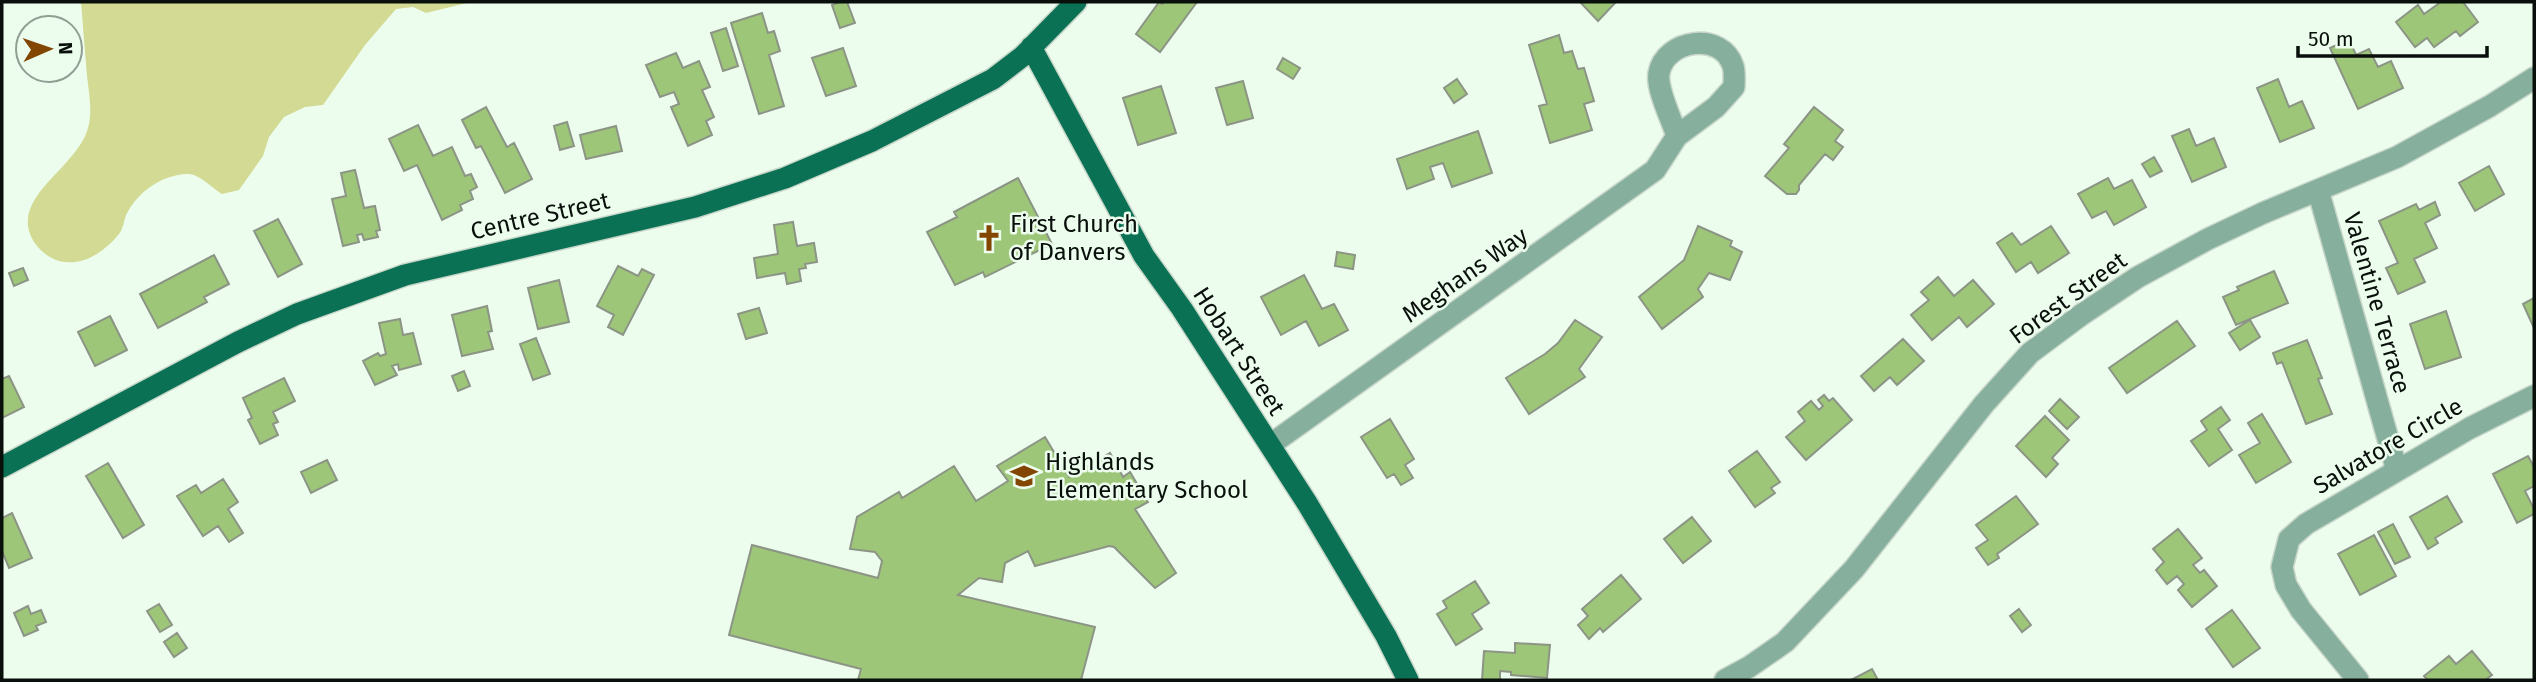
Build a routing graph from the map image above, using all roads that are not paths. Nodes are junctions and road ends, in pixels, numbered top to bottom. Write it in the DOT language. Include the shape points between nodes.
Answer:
graph roads {
  1 [pos="1076,2"];
  2 [pos="1031,47"];
  3 [pos="2534,78"];
  4 [pos="1678,136"];
  5 [pos="2318,190"];
  6 [pos="2534,396"];
  7 [pos="1270,445"];
  8 [pos="2,467"];
  9 [pos="2397,471"];
  10 [pos="1408,680"];
  11 [pos="1725,680"];
  12 [pos="2358,680"];
  1 -- 2 [label="main road, Centre Street"];
  2 -- 7 [label="main road, Hobart Street" via="1144,256"];
  2 -- 8 [label="main road, Centre Street" via="993,79 872,141 785,178 695,207 405,275 298,314"];
  3 -- 5 [label="street, Forest Street" via="2397,157"];
  4 -- 7 [label="street, Meghans Way" via="1655,170"];
  5 -- 9 [label="street, Valentine Terrace"];
  5 -- 11 [label="street, Forest Street" via="2138,277 2030,353 1845,578 1785,642"];
  6 -- 9 [label="street, Salvatore Circle"];
  7 -- 10 [label="main road, Hobart Street" via="1387,636"];
  9 -- 12 [label="street, Salvatore Circle" via="2306,524 2289,539 2283,558 2286,585 2301,610"];
}
